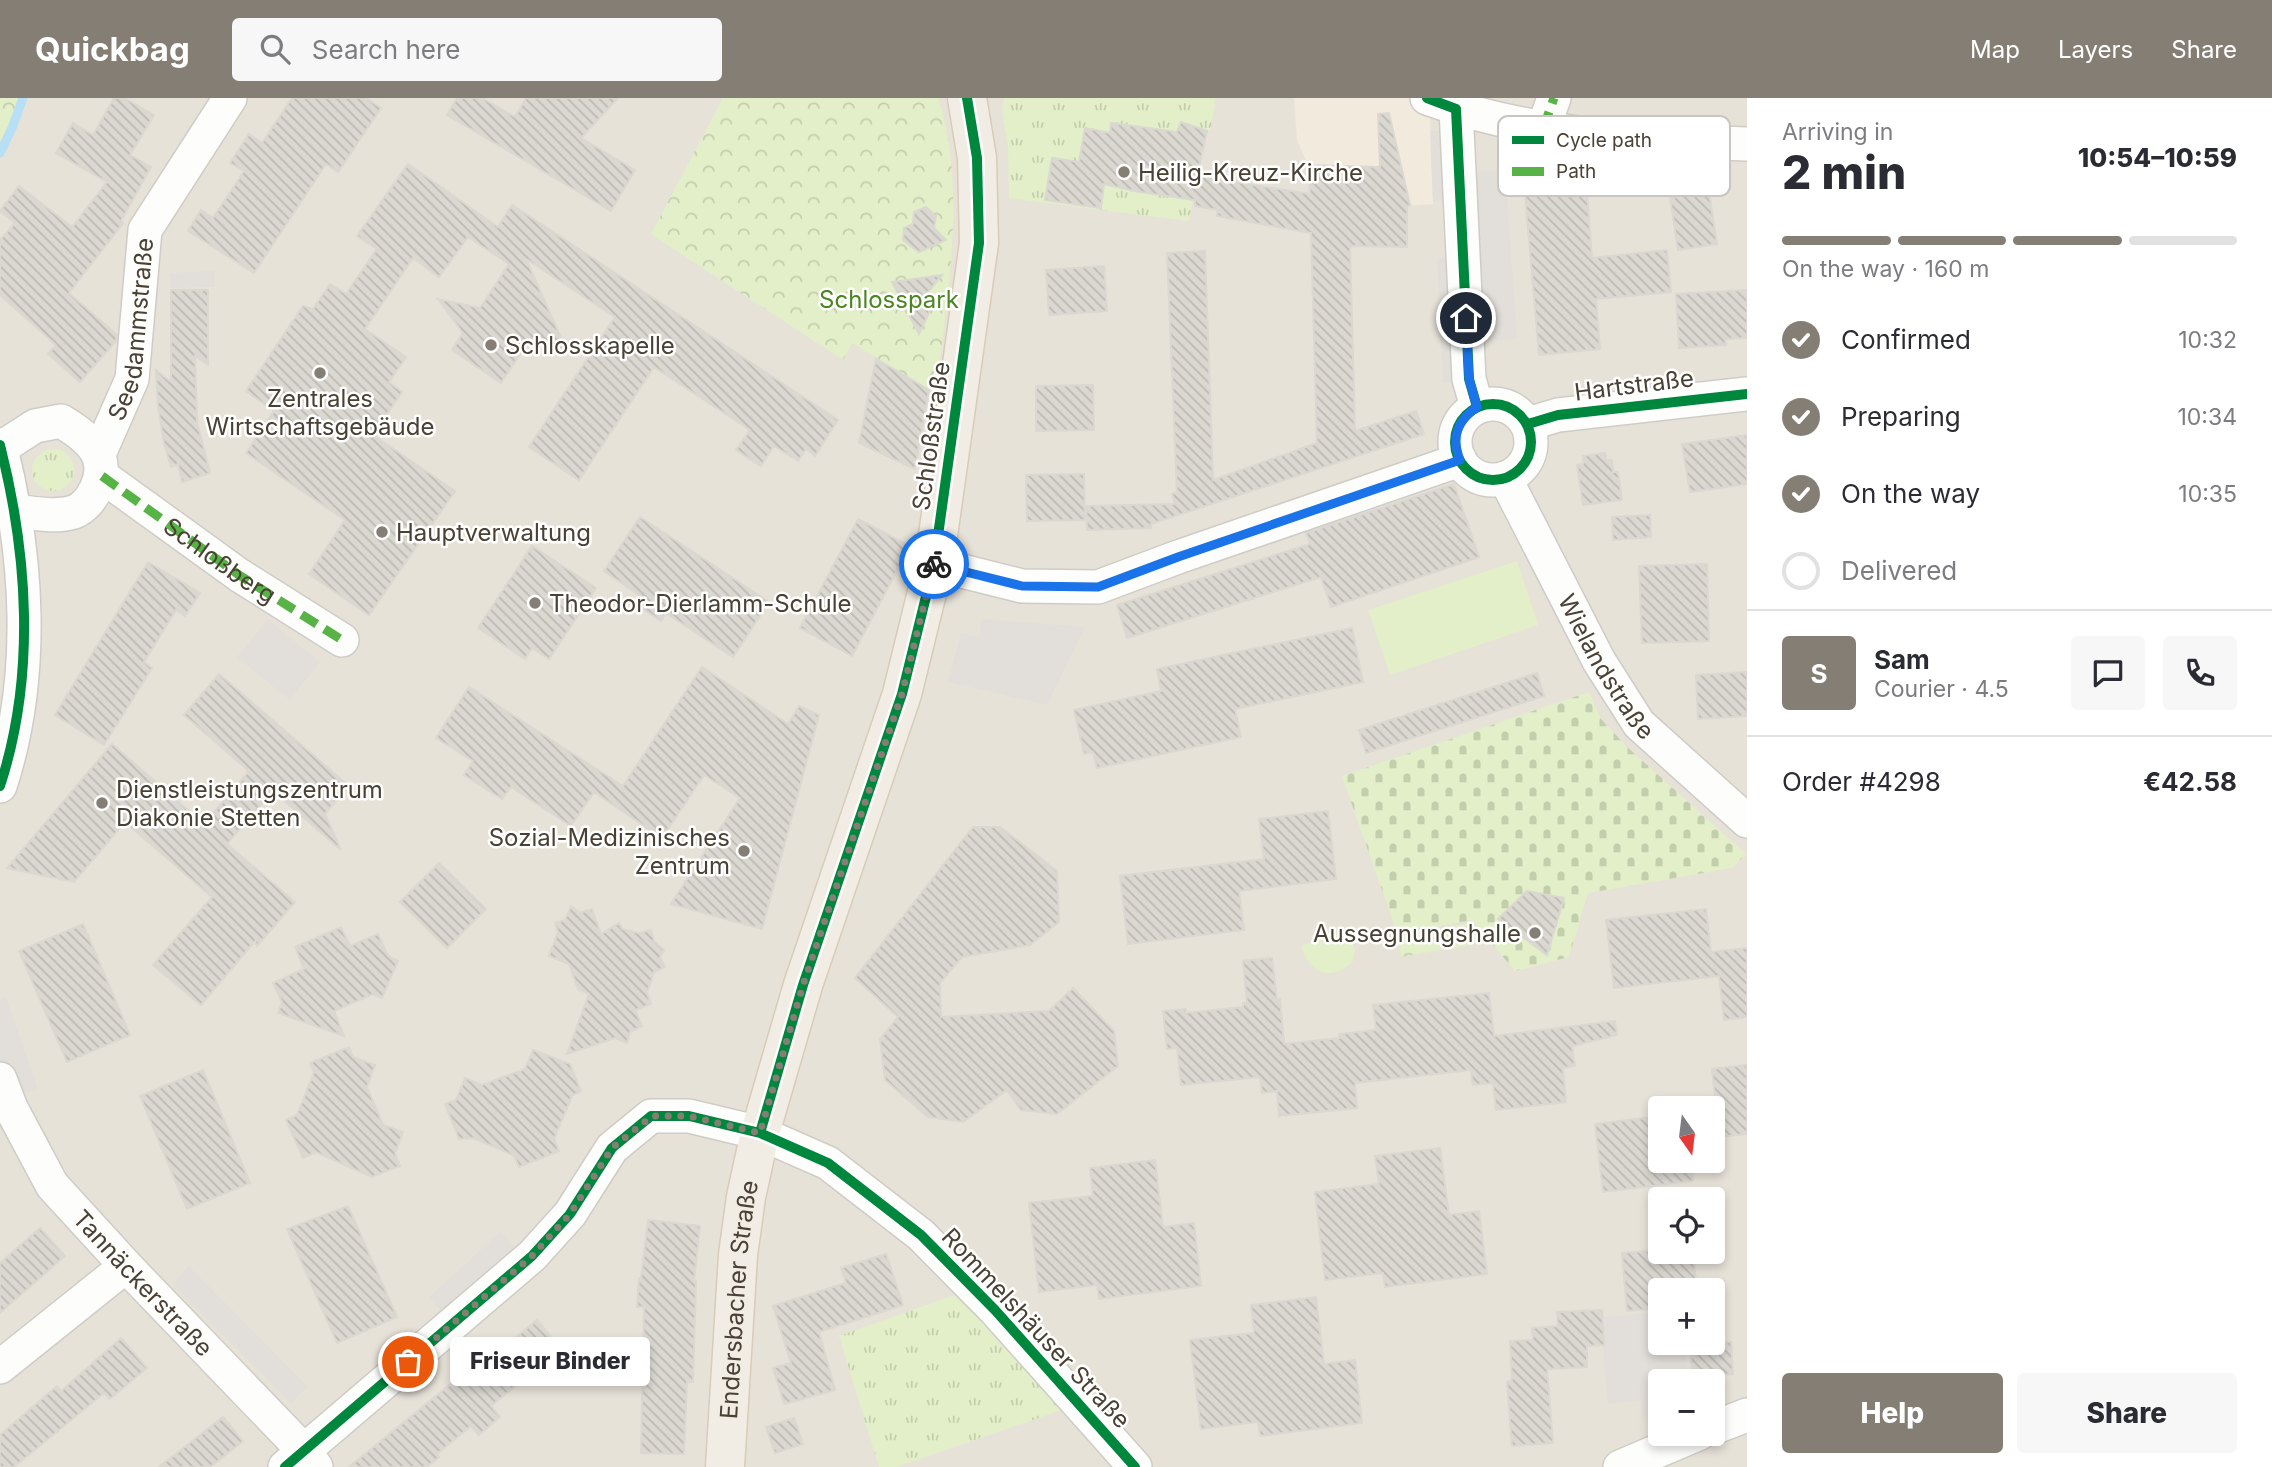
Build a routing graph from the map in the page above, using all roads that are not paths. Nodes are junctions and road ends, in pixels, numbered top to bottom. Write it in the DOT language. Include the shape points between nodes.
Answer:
graph roads {
  1 [pos="230,98"];
  2 [pos="967,98"];
  3 [pos="1554,98"];
  4 [pos="1442,103"];
  5 [pos="1548,116"];
  6 [pos="1498,117"];
  7 [pos="1747,394"];
  8 [pos="1477,407"];
  9 [pos="1528,424"];
  10 [pos="0,446"];
  11 [pos="1460,460"];
  12 [pos="100,465"];
  13 [pos="1506,478"];
  14 [pos="15,511"];
  15 [pos="934,564"];
  16 [pos="342,640"];
  17 [pos="0,786"];
  18 [pos="1747,821"];
  19 [pos="0,1079"];
  20 [pos="760,1133"];
  21 [pos="126,1266"];
  22 [pos="0,1367"];
  23 [pos="1747,1415"];
  24 [pos="1725,1423"];
  25 [pos="1669,1446"];
  26 [pos="302,1462"];
  27 [pos="725,1467"];
  28 [pos="1135,1467"];
  29 [pos="1620,1467"];
  1 -- 12 [label="street, Seedammstraße" via="145,230 132,379"];
  2 -- 15 [label="main road, Schloßstraße" via="977,158 979,243"];
  3 -- 5 [label="street"];
  4 -- 6 [label="street"];
  4 -- 8 [label="street" via="1469,379"];
  7 -- 9 [label="street, Hartstraße" via="1558,415"];
  8 -- 9 [label="street" via="1506,405"];
  8 -- 11 [label="street" via="1466,414 1455,436"];
  9 -- 13 [label="street" via="1529,456"];
  10 -- 12 [label="street, Schloßberg" via="35,426 61,421 84,434"];
  10 -- 14 [label="street"];
  11 -- 13 [label="street" via="1484,479"];
  11 -- 15 [label="street" via="1098,587 1022,586"];
  12 -- 14 [label="street" via="92,499 76,511 50,515"];
  12 -- 16 [label="street, Schloßberg" via="240,575"];
  13 -- 18 [label="street, Wielandstraße" via="1599,661 1639,724"];
  14 -- 17 [label="street" via="23,571 23,638 18,715"];
  15 -- 20 [label="main road, Schloßstraße" via="902,694 803,985"];
  19 -- 21 [label="street, Tannäckerstraße" via="10,1108 52,1185"];
  20 -- 26 [label="street, Rommelshäuser Straße" via="689,1116 652,1116 612,1148 570,1214 532,1256"];
  20 -- 27 [label="main road, Endersbacher Straße" via="738,1255"];
  20 -- 28 [label="street, Rommelshäuser Straße" via="828,1163 921,1235 995,1310"];
  21 -- 22 [label="street"];
  21 -- 26 [label="street, Tannäckerstraße"];
  23 -- 24 [label="street"];
  25 -- 29 [label="street"];
}
